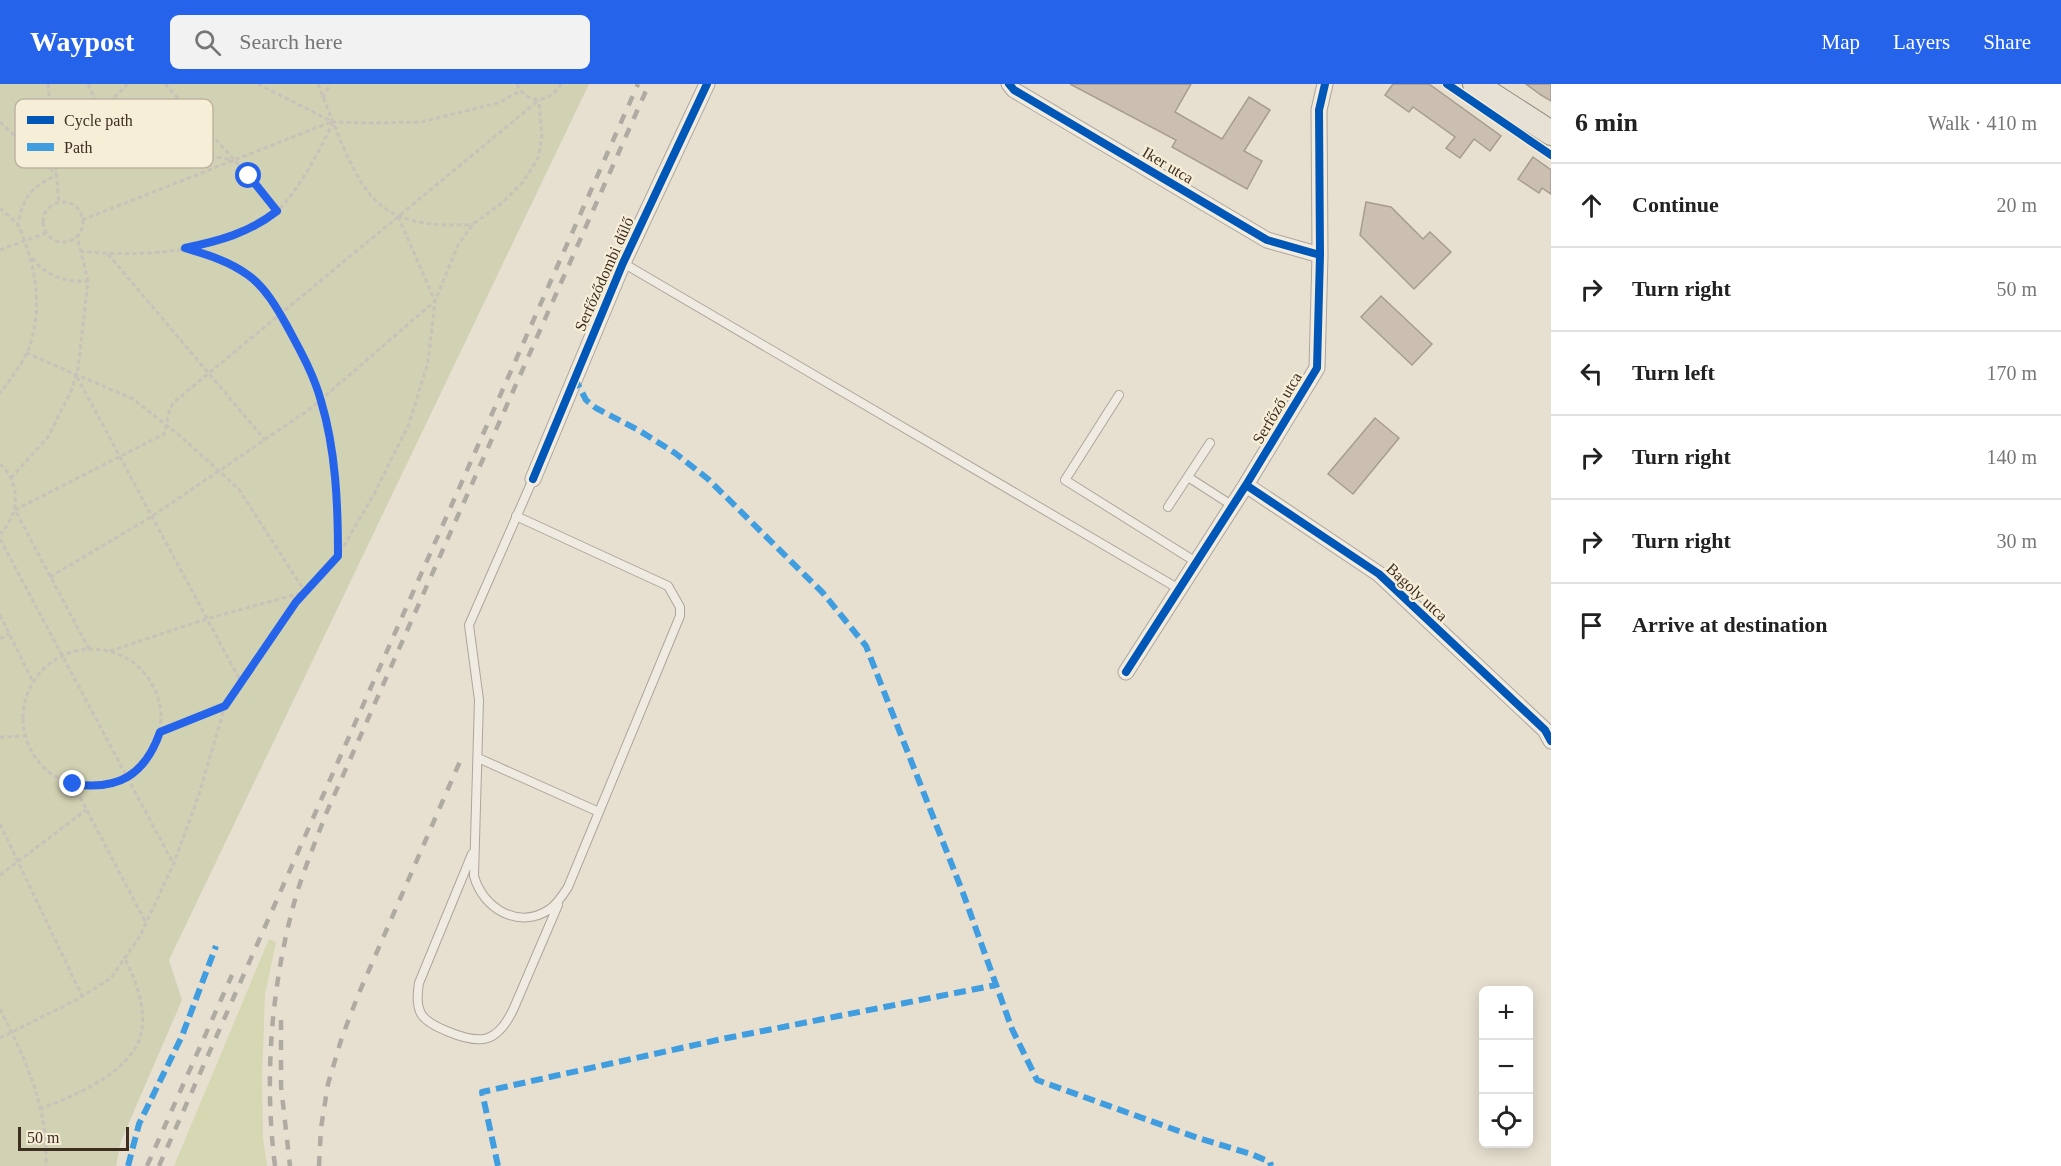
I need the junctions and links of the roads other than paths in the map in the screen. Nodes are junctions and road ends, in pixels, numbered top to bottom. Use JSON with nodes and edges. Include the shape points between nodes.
{"nodes":[{"id":1,"x":707,"y":84,"type":"edge"},
{"id":2,"x":1009,"y":84,"type":"edge"},
{"id":3,"x":1325,"y":84,"type":"edge"},
{"id":4,"x":1475,"y":84,"type":"edge"},
{"id":5,"x":1551,"y":133,"type":"edge"},
{"id":6,"x":1320,"y":255,"type":"junction"},
{"id":7,"x":623,"y":263,"type":"junction"},
{"id":8,"x":1119,"y":395,"type":"dead end"},
{"id":9,"x":1210,"y":443,"type":"dead end"},
{"id":10,"x":1188,"y":477,"type":"junction"},
{"id":11,"x":532,"y":479,"type":"joint"},
{"id":12,"x":1246,"y":485,"type":"junction"},
{"id":13,"x":1233,"y":506,"type":"junction"},
{"id":14,"x":1168,"y":507,"type":"dead end"},
{"id":15,"x":516,"y":516,"type":"junction"},
{"id":16,"x":1196,"y":562,"type":"junction"},
{"id":17,"x":1179,"y":589,"type":"junction"},
{"id":18,"x":1126,"y":672,"type":"dead end"},
{"id":19,"x":1551,"y":741,"type":"edge"},
{"id":20,"x":478,"y":758,"type":"junction"},
{"id":21,"x":600,"y":812,"type":"junction"},
{"id":22,"x":475,"y":848,"type":"junction"},
{"id":23,"x":560,"y":901,"type":"junction"}],
"edges":[{"from":1,"to":7,"type":"street","name":"Serfőződombi dűlő"},
{"from":2,"to":6,"type":"street","name":"Iker utca","via":[[1267,240]]},
{"from":3,"to":6,"type":"street","name":"Serfőző utca","via":[[1320,110]]},
{"from":4,"to":5,"type":"main road"},
{"from":6,"to":12,"type":"street","name":"Serfőző utca","via":[[1317,368]]},
{"from":7,"to":11,"type":"street","name":"Serfőződombi dűlő"},
{"from":7,"to":17,"type":"lane"},
{"from":8,"to":16,"type":"lane","via":[[1065,480]]},
{"from":9,"to":10,"type":"lane"},
{"from":10,"to":13,"type":"lane"},
{"from":10,"to":14,"type":"lane"},
{"from":11,"to":15,"type":"lane"},
{"from":12,"to":13,"type":"street","name":"Serfőző utca"},
{"from":12,"to":19,"type":"street","name":"Bagoly utca","via":[[1378,574],[1545,730]]},
{"from":13,"to":16,"type":"street","name":"Serfőző utca"},
{"from":15,"to":20,"type":"lane","via":[[469,625],[479,700]]},
{"from":15,"to":21,"type":"lane","via":[[668,586],[680,607],[680,616]]},
{"from":16,"to":17,"type":"street","name":"Serfőző utca"},
{"from":17,"to":18,"type":"street","name":"Serfőző utca"},
{"from":20,"to":21,"type":"lane"},
{"from":20,"to":22,"type":"lane"},
{"from":21,"to":23,"type":"lane"},
{"from":22,"to":23,"type":"lane","via":[[477,888],[504,915],[541,914]]},
{"from":22,"to":23,"type":"lane","via":[[419,983],[417,1002],[430,1024],[473,1040],[499,1031],[513,1010]]}]}
